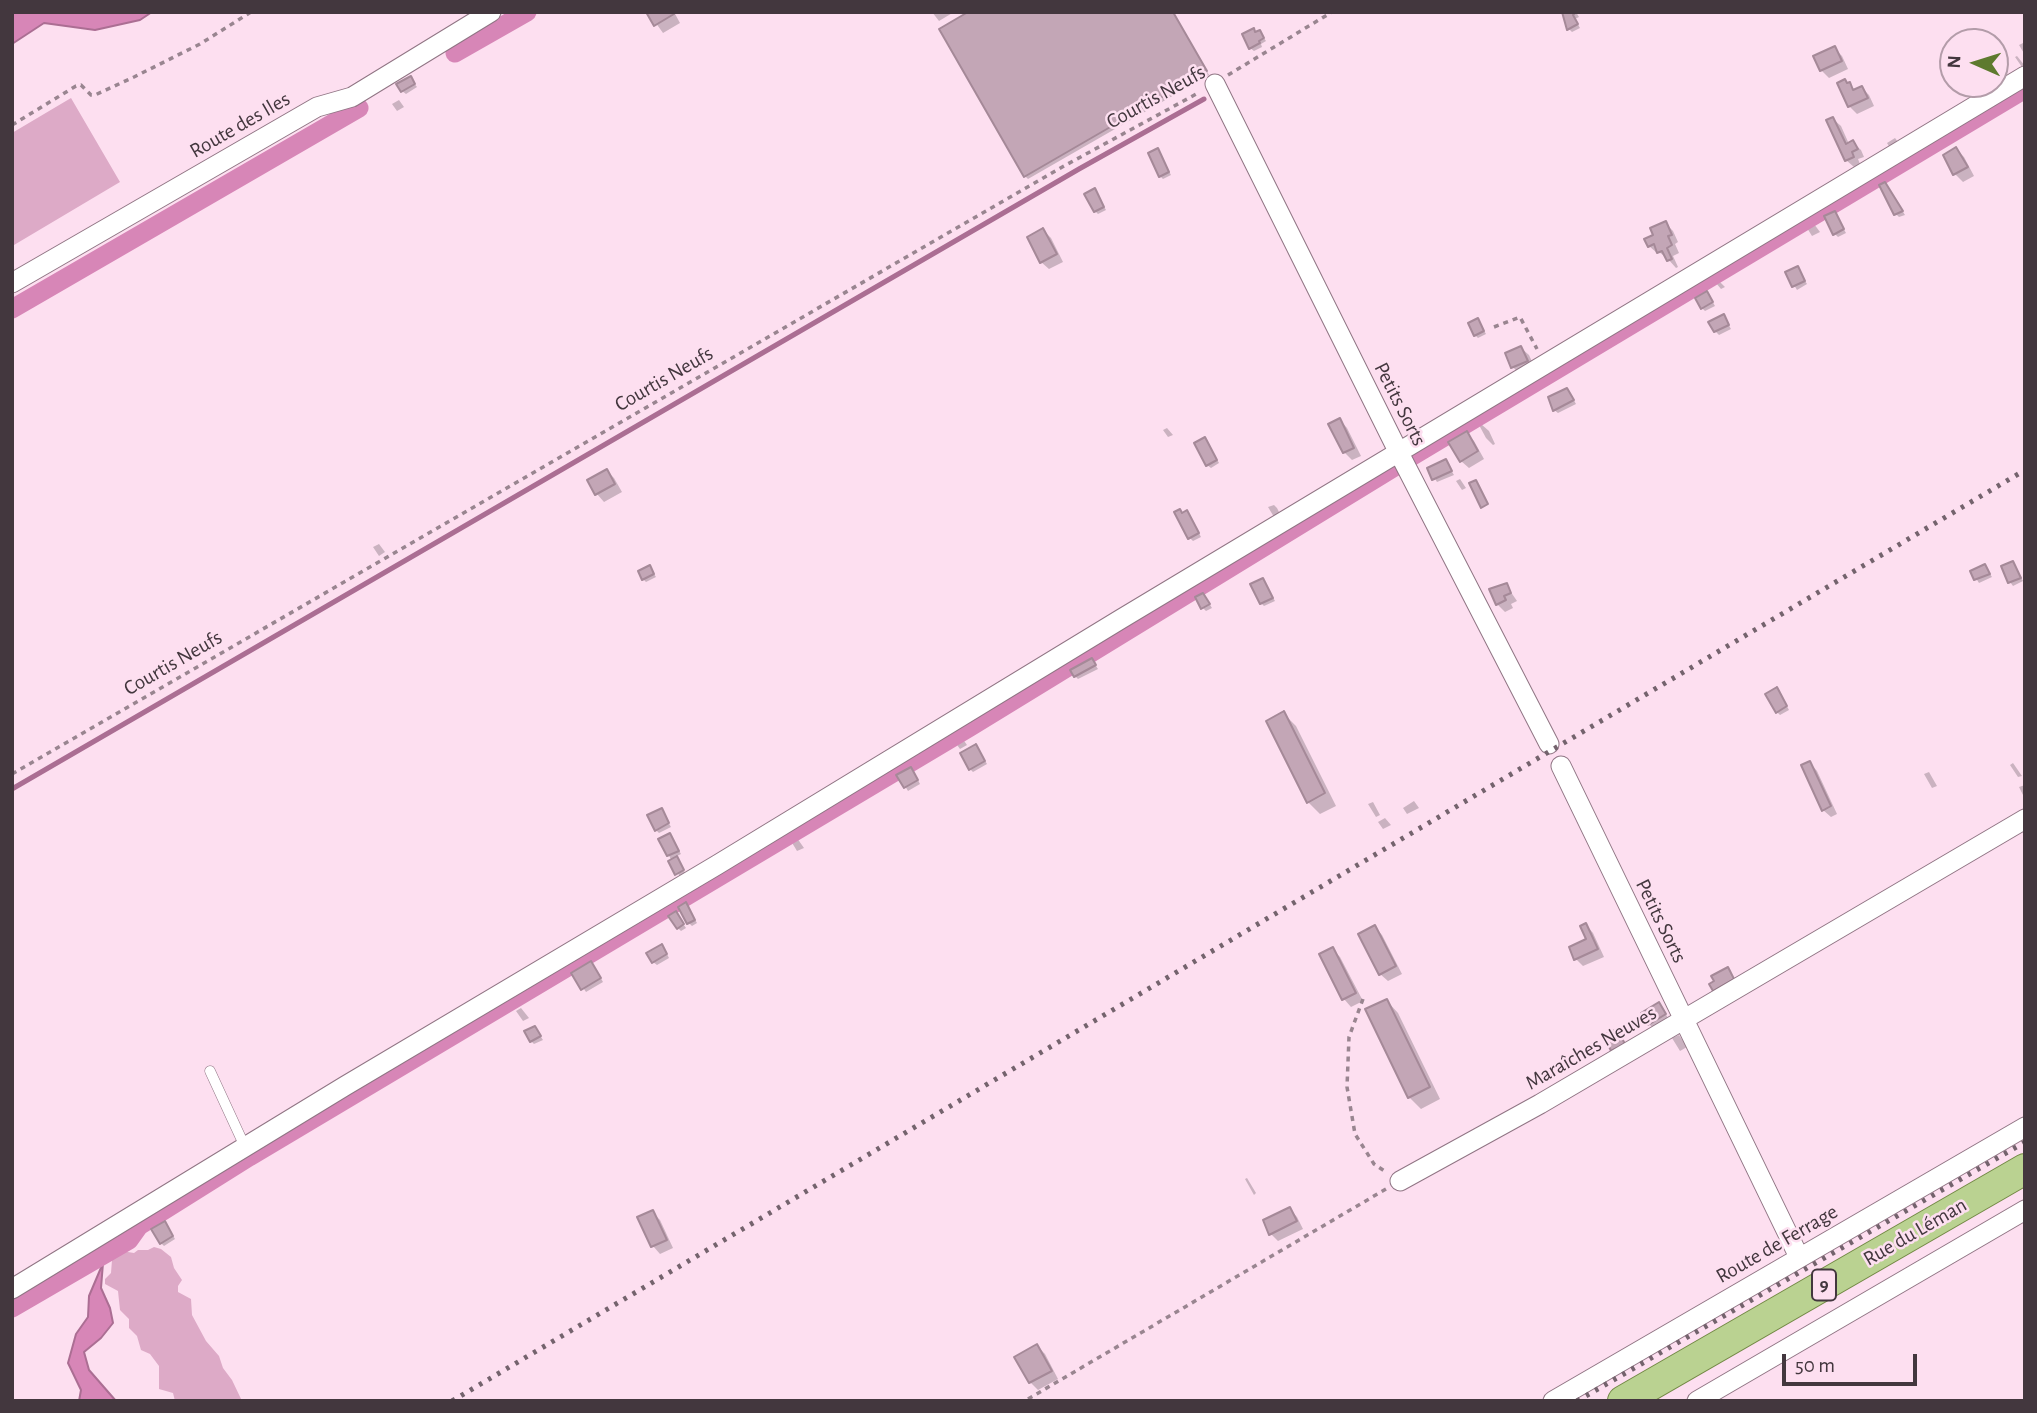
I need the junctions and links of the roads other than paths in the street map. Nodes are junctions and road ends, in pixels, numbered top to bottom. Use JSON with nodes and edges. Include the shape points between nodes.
{"nodes":[{"id":1,"x":491,"y":12,"type":"edge"},
{"id":2,"x":2025,"y":76,"type":"edge"},
{"id":3,"x":1215,"y":83,"type":"road end"},
{"id":4,"x":12,"y":283,"type":"edge"},
{"id":5,"x":1398,"y":452,"type":"junction"},
{"id":6,"x":1549,"y":744,"type":"dead end"},
{"id":7,"x":1561,"y":766,"type":"dead end"},
{"id":8,"x":2025,"y":820,"type":"edge"},
{"id":9,"x":1684,"y":1020,"type":"junction"},
{"id":10,"x":210,"y":1071,"type":"dead end"},
{"id":11,"x":2025,"y":1127,"type":"edge"},
{"id":12,"x":246,"y":1149,"type":"junction"},
{"id":13,"x":2025,"y":1168,"type":"edge"},
{"id":14,"x":1400,"y":1181,"type":"road end"},
{"id":15,"x":2025,"y":1210,"type":"edge"},
{"id":16,"x":1798,"y":1257,"type":"junction"},
{"id":17,"x":12,"y":1289,"type":"edge"},
{"id":18,"x":1553,"y":1401,"type":"edge"},
{"id":19,"x":1622,"y":1401,"type":"edge"},
{"id":20,"x":1697,"y":1401,"type":"edge"}],
"edges":[{"from":1,"to":4,"type":"street","name":"Route des Iles","via":[[352,97],[317,107]]},
{"from":2,"to":5,"type":"street"},
{"from":3,"to":5,"type":"street","name":"Petits Sorts"},
{"from":5,"to":6,"type":"street","name":"Petits Sorts"},
{"from":5,"to":12,"type":"street"},
{"from":7,"to":9,"type":"street","name":"Petits Sorts"},
{"from":8,"to":9,"type":"street"},
{"from":9,"to":14,"type":"street","name":"Maraîches Neuves"},
{"from":9,"to":16,"type":"street","name":"Maraîches Neuves"},
{"from":10,"to":12,"type":"lane"},
{"from":11,"to":16,"type":"street","name":"Route de Ferrage"},
{"from":12,"to":17,"type":"street"},
{"from":13,"to":19,"type":"main road","name":"Rue du Léman","number":"9"},
{"from":15,"to":20,"type":"street"},
{"from":16,"to":18,"type":"street","name":"Route de Ferrage"}]}
